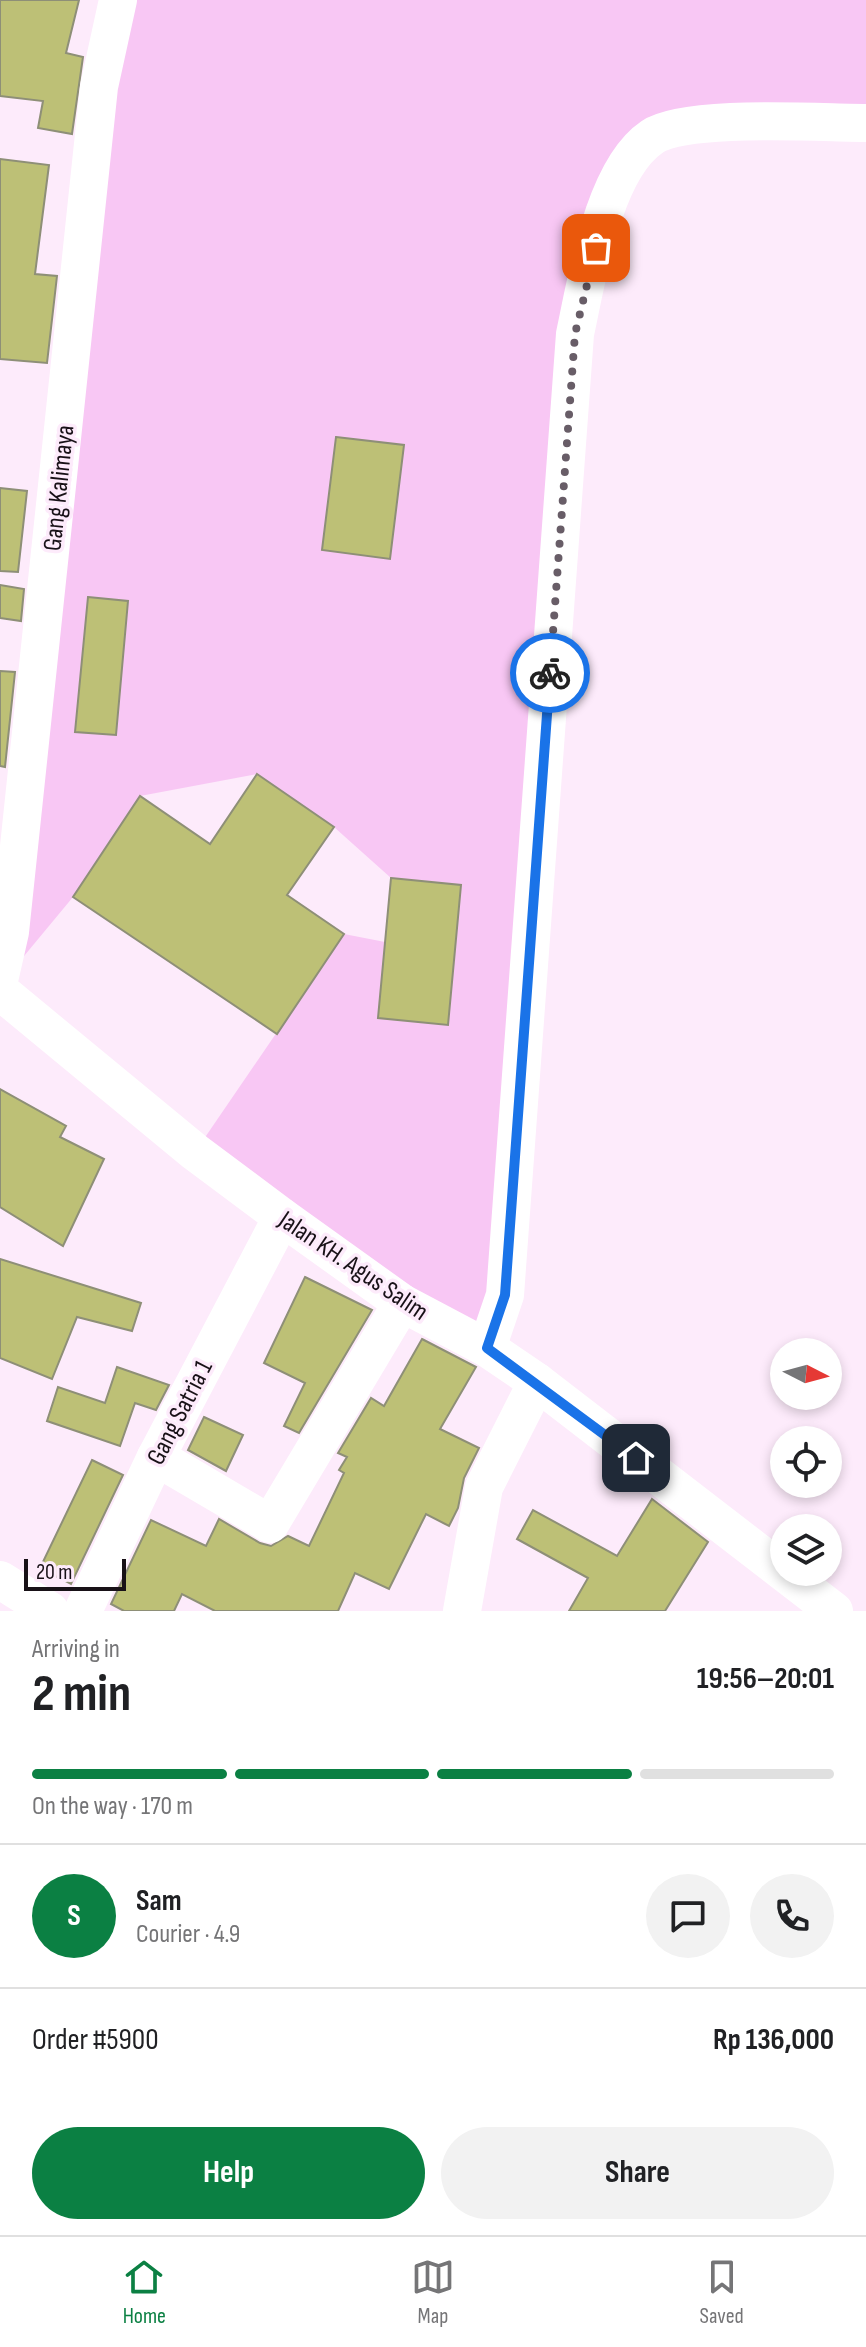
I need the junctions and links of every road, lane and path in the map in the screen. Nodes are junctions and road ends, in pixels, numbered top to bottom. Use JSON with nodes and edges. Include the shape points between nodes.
{"nodes":[{"id":1,"x":118,"y":0,"type":"edge"},
{"id":2,"x":866,"y":123,"type":"edge"},
{"id":3,"x":0,"y":976,"type":"edge"},
{"id":4,"x":0,"y":991,"type":"edge"},
{"id":5,"x":282,"y":1217,"type":"junction"},
{"id":6,"x":402,"y":1303,"type":"junction"},
{"id":7,"x":487,"y":1348,"type":"junction"},
{"id":8,"x":537,"y":1382,"type":"junction"},
{"id":9,"x":156,"y":1457,"type":"junction"},
{"id":10,"x":0,"y":1580,"type":"edge"},
{"id":11,"x":50,"y":1611,"type":"edge"},
{"id":12,"x":83,"y":1611,"type":"edge"},
{"id":13,"x":462,"y":1611,"type":"edge"},
{"id":14,"x":834,"y":1611,"type":"edge"}],
"edges":[{"from":1,"to":3,"type":"street","name":"Gang Kalimaya","via":[[99,87],[12,917]]},
{"from":2,"to":7,"type":"street","via":[[697,124],[664,131],[631,160],[602,225],[575,334],[505,1295]]},
{"from":4,"to":5,"type":"street","name":"Jalan KH. Agus Salim"},
{"from":5,"to":6,"type":"street","name":"Jalan KH. Agus Salim"},
{"from":5,"to":9,"type":"street","name":"Gang Satria 1"},
{"from":6,"to":7,"type":"street","name":"Jalan KH. Agus Salim"},
{"from":6,"to":9,"type":"street","via":[[270,1524]]},
{"from":7,"to":8,"type":"street","name":"Jalan KH. Agus Salim"},
{"from":8,"to":13,"type":"street","via":[[484,1487]]},
{"from":8,"to":14,"type":"street","name":"Jalan KH. Agus Salim"},
{"from":9,"to":12,"type":"street","name":"Gang Satria 1"},
{"from":10,"to":11,"type":"street"}]}
